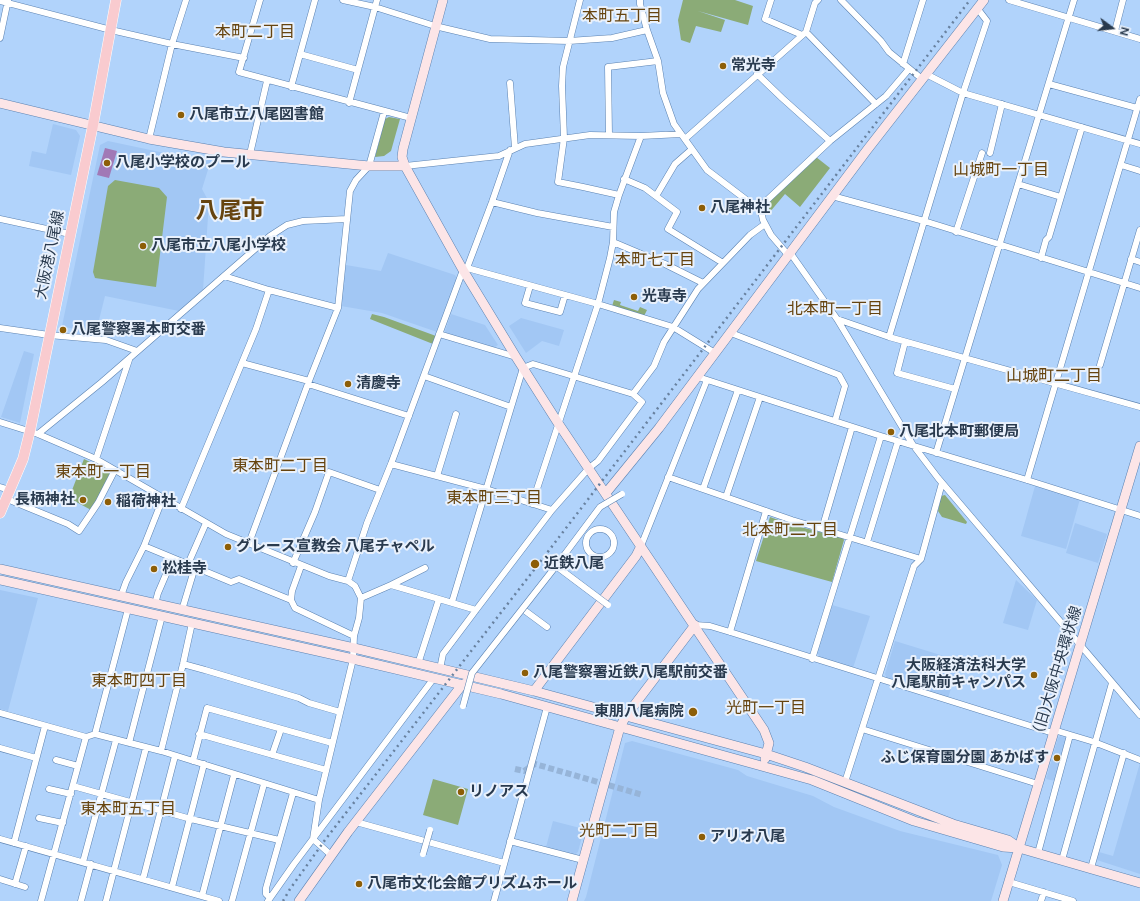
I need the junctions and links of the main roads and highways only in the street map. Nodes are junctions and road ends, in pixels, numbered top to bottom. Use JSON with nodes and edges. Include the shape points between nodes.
{"nodes":[{"id":1,"x":116,"y":0,"type":"edge"},
{"id":2,"x":0,"y":513,"type":"edge"}],
"edges":[{"from":1,"to":2,"type":"main road","name":"大阪港八尾線","via":[[49,335],[34,433]]}]}
